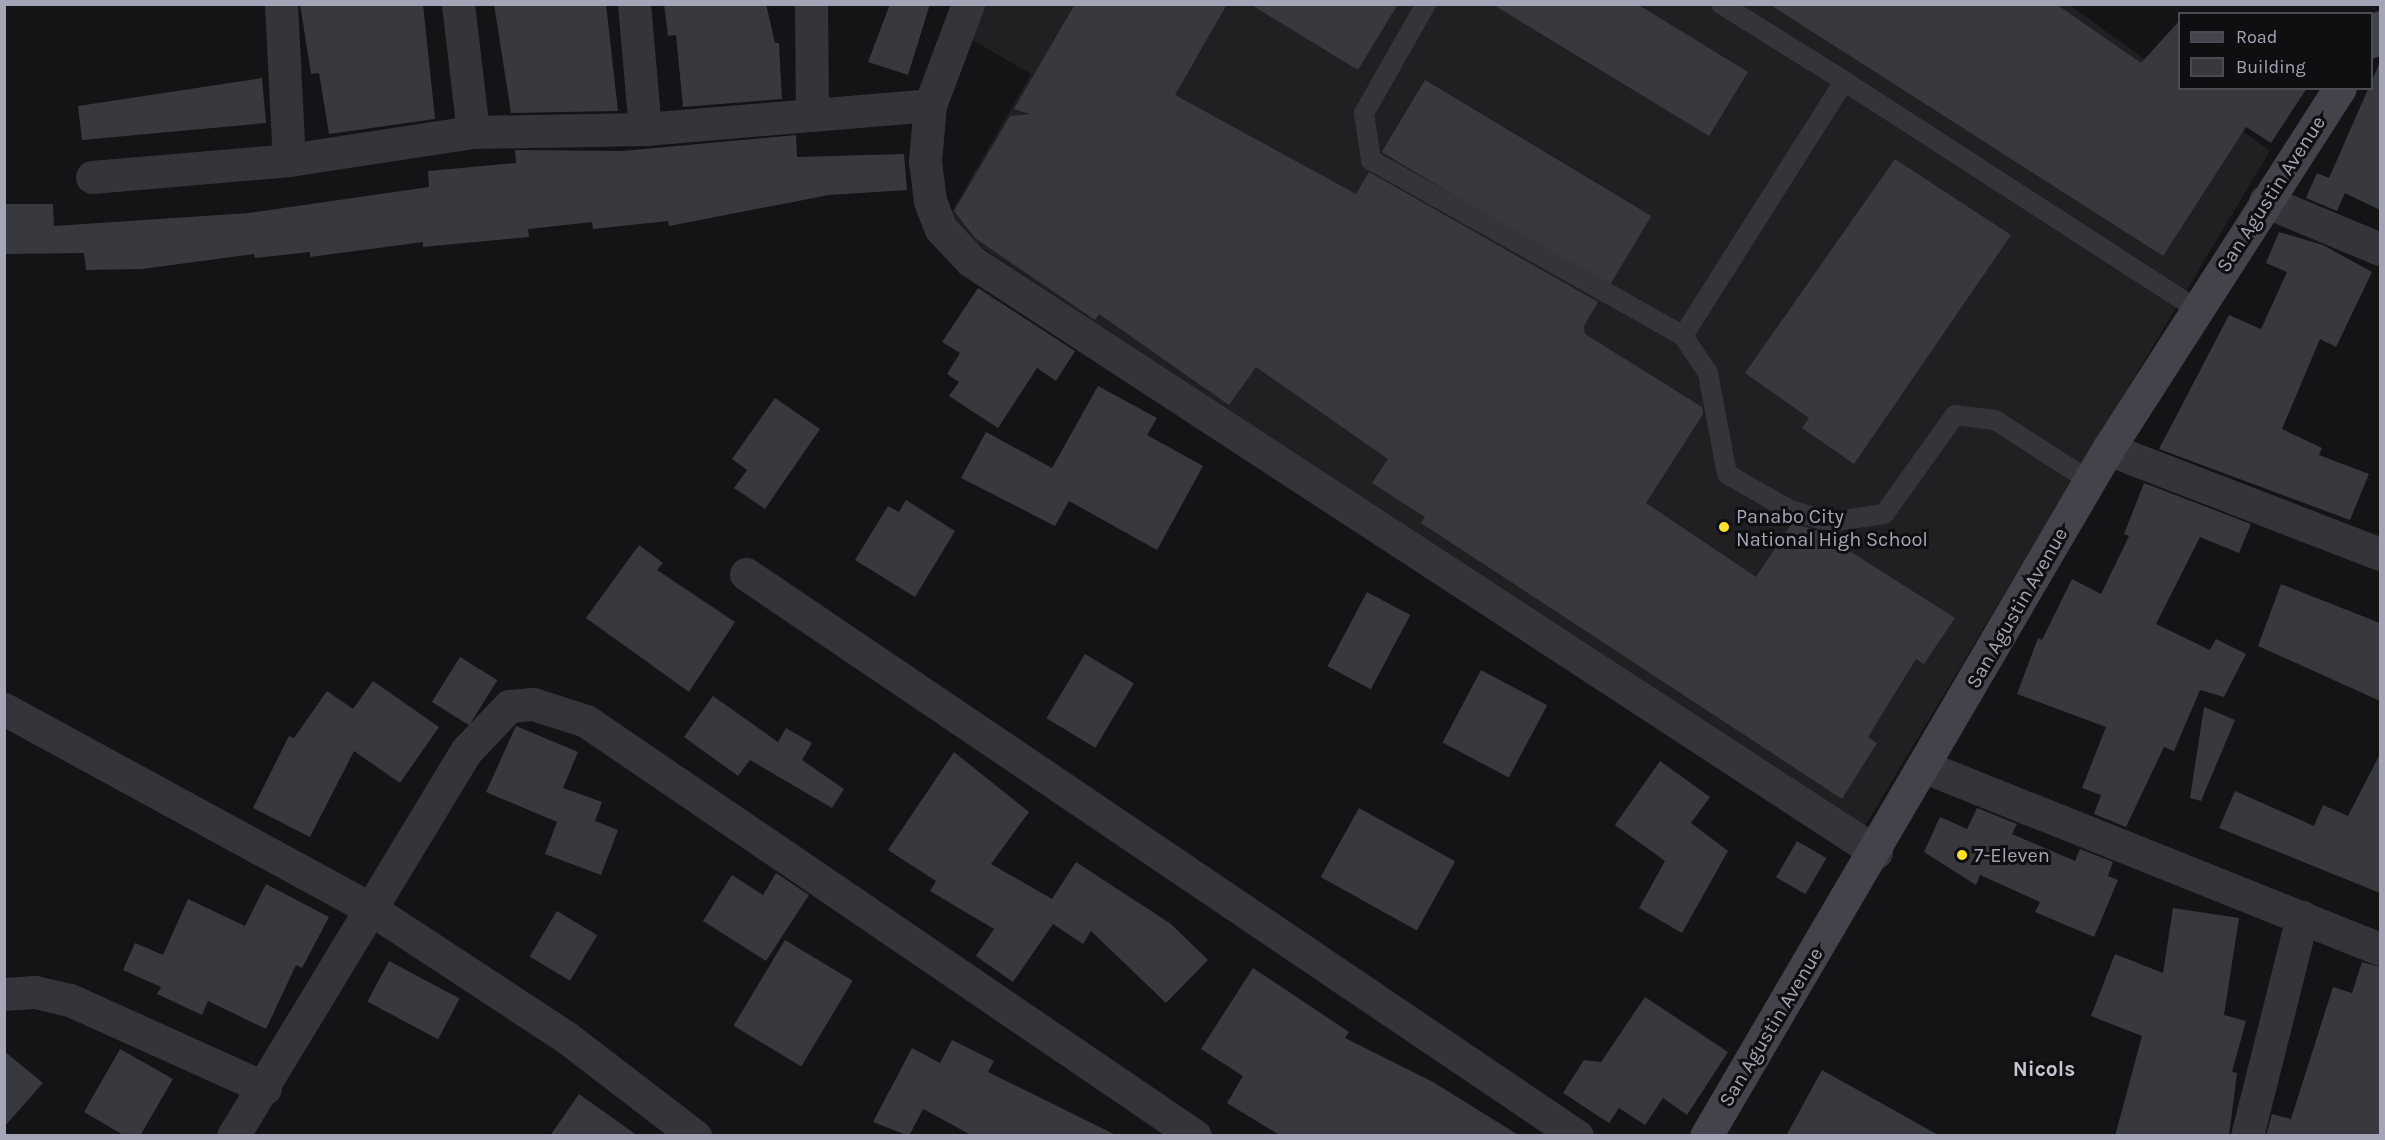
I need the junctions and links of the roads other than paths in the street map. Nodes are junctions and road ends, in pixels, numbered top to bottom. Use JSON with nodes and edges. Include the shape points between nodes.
{"nodes":[{"id":1,"x":281,"y":4,"type":"edge"},
{"id":2,"x":458,"y":4,"type":"edge"},
{"id":3,"x":634,"y":4,"type":"edge"},
{"id":4,"x":811,"y":4,"type":"edge"},
{"id":5,"x":968,"y":4,"type":"edge"},
{"id":6,"x":1426,"y":4,"type":"edge"},
{"id":7,"x":1721,"y":4,"type":"edge"},
{"id":8,"x":1844,"y":81,"type":"junction"},
{"id":9,"x":2339,"y":90,"type":"edge"},
{"id":10,"x":930,"y":105,"type":"junction"},
{"id":11,"x":812,"y":115,"type":"junction"},
{"id":12,"x":645,"y":129,"type":"junction"},
{"id":13,"x":473,"y":132,"type":"junction"},
{"id":14,"x":289,"y":160,"type":"junction"},
{"id":15,"x":92,"y":177,"type":"dead end"},
{"id":16,"x":2265,"y":201,"type":"junction"},
{"id":17,"x":2380,"y":249,"type":"edge"},
{"id":18,"x":2197,"y":309,"type":"junction"},
{"id":19,"x":1683,"y":336,"type":"junction"},
{"id":20,"x":2108,"y":449,"type":"junction"},
{"id":21,"x":2090,"y":481,"type":"junction"},
{"id":22,"x":2380,"y":554,"type":"edge"},
{"id":23,"x":746,"y":574,"type":"dead end"},
{"id":24,"x":4,"y":710,"type":"edge"},
{"id":25,"x":1925,"y":767,"type":"junction"},
{"id":26,"x":1876,"y":852,"type":"junction"},
{"id":27,"x":371,"y":909,"type":"junction"},
{"id":28,"x":2302,"y":917,"type":"junction"},
{"id":29,"x":2380,"y":949,"type":"edge"},
{"id":30,"x":4,"y":994,"type":"edge"},
{"id":31,"x":265,"y":1088,"type":"junction"},
{"id":32,"x":233,"y":1136,"type":"edge"},
{"id":33,"x":695,"y":1136,"type":"edge"},
{"id":34,"x":1195,"y":1136,"type":"edge"},
{"id":35,"x":1577,"y":1136,"type":"edge"},
{"id":36,"x":1706,"y":1136,"type":"edge"},
{"id":37,"x":2247,"y":1136,"type":"edge"}],
"edges":[{"from":1,"to":14,"type":"street"},
{"from":2,"to":13,"type":"street"},
{"from":3,"to":12,"type":"street"},
{"from":4,"to":11,"type":"street"},
{"from":5,"to":10,"type":"street"},
{"from":6,"to":19,"type":"lane","via":[[1364,113],[1371,160]]},
{"from":7,"to":8,"type":"lane"},
{"from":8,"to":18,"type":"lane"},
{"from":8,"to":19,"type":"lane"},
{"from":9,"to":16,"type":"street","name":"San Agustin Avenue"},
{"from":10,"to":11,"type":"street"},
{"from":10,"to":26,"type":"street","via":[[925,161],[930,201],[941,229],[971,261]]},
{"from":11,"to":12,"type":"street"},
{"from":12,"to":13,"type":"street"},
{"from":13,"to":14,"type":"street"},
{"from":14,"to":15,"type":"street"},
{"from":16,"to":17,"type":"street"},
{"from":16,"to":18,"type":"street","name":"San Agustin Avenue"},
{"from":18,"to":20,"type":"street","name":"San Agustin Avenue"},
{"from":19,"to":21,"type":"lane","via":[[1708,373],[1727,474],[1788,509],[1829,522],[1884,514],[1955,415],[1995,420]]},
{"from":20,"to":21,"type":"street","name":"San Agustin Avenue"},
{"from":20,"to":22,"type":"street"},
{"from":21,"to":25,"type":"street","name":"San Agustin Avenue"},
{"from":23,"to":35,"type":"street"},
{"from":24,"to":27,"type":"street"},
{"from":25,"to":26,"type":"street","name":"San Agustin Avenue"},
{"from":25,"to":28,"type":"street"},
{"from":26,"to":36,"type":"street","name":"San Agustin Avenue"},
{"from":27,"to":31,"type":"street"},
{"from":27,"to":33,"type":"street","via":[[566,1037]]},
{"from":27,"to":34,"type":"street","via":[[484,726],[509,706],[557,707],[586,721]]},
{"from":28,"to":29,"type":"street"},
{"from":28,"to":37,"type":"street"},
{"from":30,"to":31,"type":"street","via":[[35,992],[70,1000]]},
{"from":31,"to":32,"type":"street"}]}
